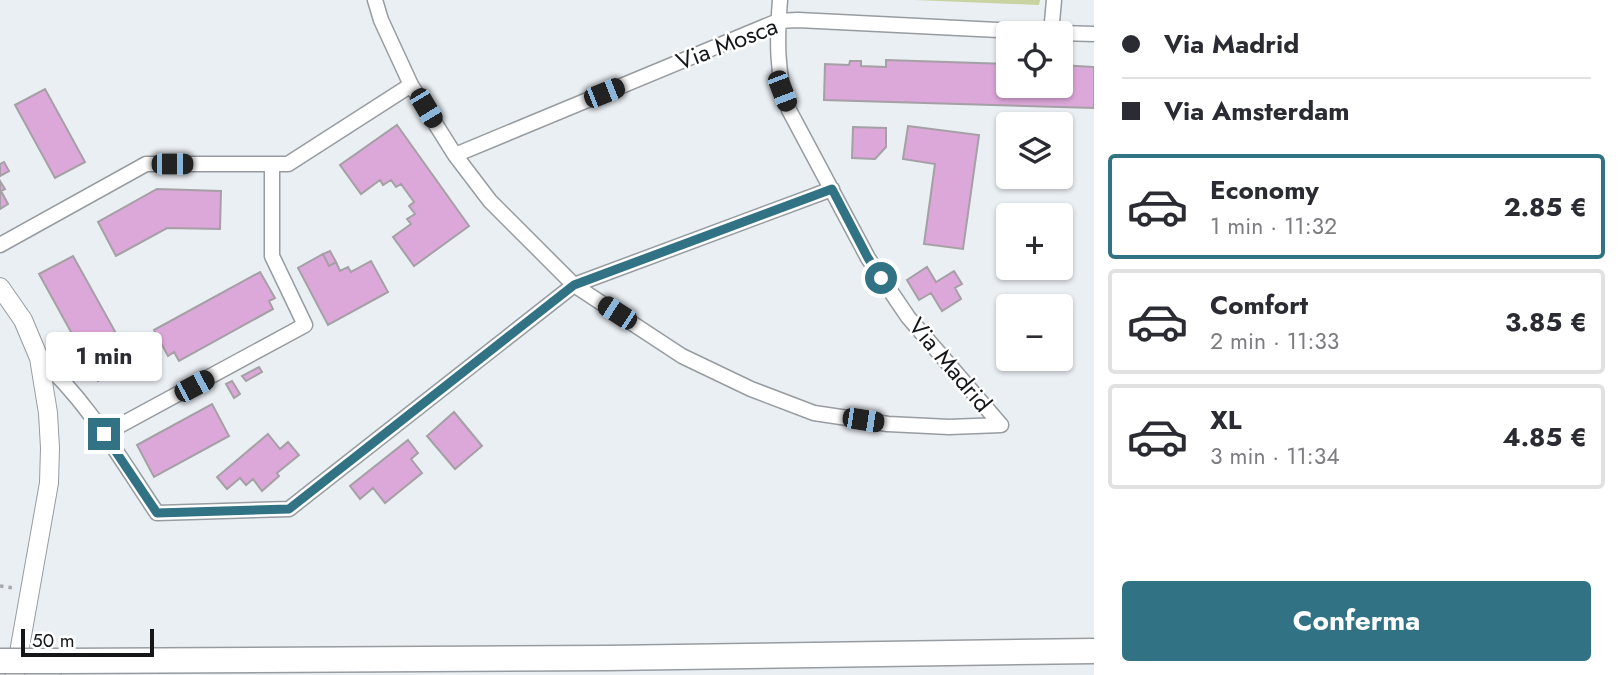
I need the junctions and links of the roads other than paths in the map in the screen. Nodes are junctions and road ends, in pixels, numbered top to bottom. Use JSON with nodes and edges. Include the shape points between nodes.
{"nodes":[{"id":1,"x":375,"y":0,"type":"edge"},
{"id":2,"x":780,"y":0,"type":"edge"},
{"id":3,"x":1054,"y":0,"type":"edge"},
{"id":4,"x":778,"y":21,"type":"junction"},
{"id":5,"x":1052,"y":21,"type":"edge"},
{"id":6,"x":996,"y":30,"type":"edge"},
{"id":7,"x":1073,"y":33,"type":"edge"},
{"id":8,"x":1094,"y":34,"type":"edge"},
{"id":9,"x":411,"y":85,"type":"junction"},
{"id":10,"x":455,"y":155,"type":"junction"},
{"id":11,"x":272,"y":164,"type":"junction"},
{"id":12,"x":832,"y":189,"type":"junction"},
{"id":13,"x":0,"y":245,"type":"edge"},
{"id":14,"x":574,"y":285,"type":"junction"},
{"id":15,"x":0,"y":287,"type":"edge"},
{"id":16,"x":39,"y":358,"type":"junction"},
{"id":17,"x":104,"y":434,"type":"junction"},
{"id":18,"x":1094,"y":651,"type":"edge"},
{"id":19,"x":0,"y":661,"type":"edge"},
{"id":20,"x":15,"y":675,"type":"edge"}],
"edges":[{"from":1,"to":9,"type":"street"},
{"from":2,"to":4,"type":"street","name":"Via Madrid"},
{"from":3,"to":5,"type":"street"},
{"from":4,"to":6,"type":"street","name":"Via Mosca"},
{"from":4,"to":10,"type":"street","name":"Via Mosca"},
{"from":4,"to":12,"type":"street","name":"Via Madrid","via":[[782,91]]},
{"from":7,"to":8,"type":"street","name":"Via Mosca"},
{"from":9,"to":10,"type":"street"},
{"from":9,"to":11,"type":"street","via":[[288,164]]},
{"from":10,"to":14,"type":"street","via":[[490,201]]},
{"from":11,"to":13,"type":"street","via":[[146,164]]},
{"from":11,"to":17,"type":"street","via":[[272,256],[306,325]]},
{"from":12,"to":14,"type":"street"},
{"from":12,"to":14,"type":"street","name":"Via Madrid","via":[[868,258],[908,317],[1001,425],[888,424],[814,413],[682,356]]},
{"from":14,"to":17,"type":"street","via":[[289,509],[157,513]]},
{"from":15,"to":16,"type":"street","via":[[23,320]]},
{"from":16,"to":17,"type":"street","via":[[75,393]]},
{"from":16,"to":20,"type":"street","via":[[48,413],[49,483]]},
{"from":18,"to":19,"type":"highway","bridge":true}]}
